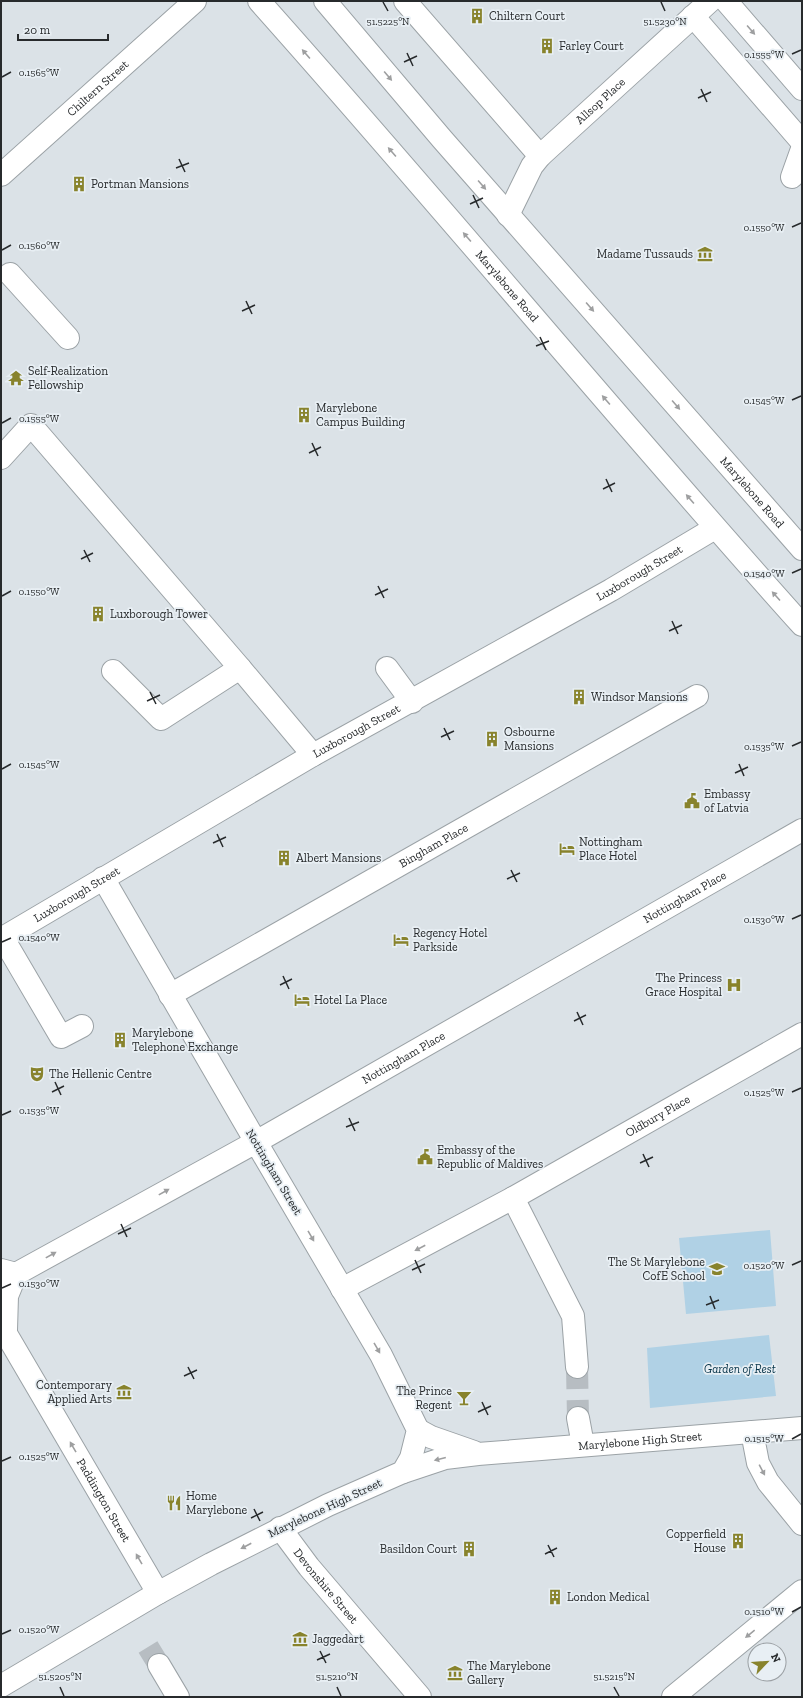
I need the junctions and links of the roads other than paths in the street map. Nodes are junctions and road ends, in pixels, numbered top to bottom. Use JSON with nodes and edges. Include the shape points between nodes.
{"nodes":[{"id":1,"x":195,"y":1,"type":"edge"},
{"id":2,"x":259,"y":1,"type":"edge"},
{"id":3,"x":325,"y":1,"type":"edge"},
{"id":4,"x":405,"y":1,"type":"edge"},
{"id":5,"x":424,"y":1,"type":"edge"},
{"id":6,"x":710,"y":1,"type":"edge"},
{"id":7,"x":726,"y":1,"type":"edge"},
{"id":8,"x":694,"y":16,"type":"junction"},
{"id":9,"x":802,"y":89,"type":"edge"},
{"id":10,"x":513,"y":124,"type":"junction"},
{"id":11,"x":802,"y":142,"type":"edge"},
{"id":12,"x":802,"y":150,"type":"edge"},
{"id":13,"x":540,"y":156,"type":"junction"},
{"id":14,"x":2,"y":173,"type":"edge"},
{"id":15,"x":792,"y":177,"type":"dead end"},
{"id":16,"x":508,"y":215,"type":"junction"},
{"id":17,"x":10,"y":274,"type":"dead end"},
{"id":18,"x":68,"y":338,"type":"dead end"},
{"id":19,"x":1,"y":458,"type":"edge"},
{"id":20,"x":716,"y":528,"type":"junction"},
{"id":21,"x":802,"y":549,"type":"edge"},
{"id":22,"x":802,"y":625,"type":"edge"},
{"id":23,"x":240,"y":668,"type":"junction"},
{"id":24,"x":387,"y":668,"type":"dead end"},
{"id":25,"x":113,"y":671,"type":"dead end"},
{"id":26,"x":697,"y":696,"type":"dead end"},
{"id":27,"x":412,"y":702,"type":"junction"},
{"id":28,"x":313,"y":755,"type":"junction"},
{"id":29,"x":802,"y":830,"type":"edge"},
{"id":30,"x":103,"y":878,"type":"junction"},
{"id":31,"x":2,"y":938,"type":"edge"},
{"id":32,"x":170,"y":995,"type":"junction"},
{"id":33,"x":82,"y":1026,"type":"dead end"},
{"id":34,"x":802,"y":1034,"type":"edge"},
{"id":35,"x":256,"y":1142,"type":"junction"},
{"id":36,"x":513,"y":1198,"type":"junction"},
{"id":37,"x":9,"y":1272,"type":"edge"},
{"id":38,"x":342,"y":1289,"type":"junction"},
{"id":39,"x":3,"y":1328,"type":"edge"},
{"id":40,"x":577,"y":1367,"type":"tunnel mouth"},
{"id":41,"x":578,"y":1418,"type":"tunnel mouth"},
{"id":42,"x":802,"y":1428,"type":"edge"},
{"id":43,"x":418,"y":1430,"type":"junction"},
{"id":44,"x":752,"y":1432,"type":"junction"},
{"id":45,"x":583,"y":1445,"type":"junction"},
{"id":46,"x":478,"y":1454,"type":"junction"},
{"id":47,"x":403,"y":1472,"type":"junction"},
{"id":48,"x":802,"y":1524,"type":"edge"},
{"id":49,"x":280,"y":1528,"type":"junction"},
{"id":50,"x":802,"y":1592,"type":"edge"},
{"id":51,"x":158,"y":1593,"type":"junction"},
{"id":52,"x":159,"y":1665,"type":"tunnel mouth"},
{"id":53,"x":1,"y":1686,"type":"edge"},
{"id":54,"x":178,"y":1697,"type":"edge"},
{"id":55,"x":420,"y":1697,"type":"edge"},
{"id":56,"x":674,"y":1697,"type":"edge"}],
"edges":[{"from":1,"to":14,"type":"main road","name":"Chiltern Street"},
{"from":20,"to":2,"type":"main road","name":"Marylebone Road","one_way":true,"via":[[456,224]]},
{"from":3,"to":16,"type":"main road","name":"Marylebone Road","one_way":true},
{"from":4,"to":10,"type":"main road"},
{"from":5,"to":10,"type":"main road","via":[[515,109]]},
{"from":6,"to":8,"type":"main road","name":"Allsop Place"},
{"from":7,"to":9,"type":"main road","one_way":true},
{"from":8,"to":11,"type":"main road"},
{"from":8,"to":13,"type":"main road","name":"Allsop Place"},
{"from":10,"to":13,"type":"main road"},
{"from":12,"to":15,"type":"main road"},
{"from":13,"to":16,"type":"main road","name":"Allsop Place","via":[[532,166]]},
{"from":16,"to":21,"type":"main road","name":"Marylebone Road","one_way":true},
{"from":17,"to":18,"type":"main road"},
{"from":19,"to":23,"type":"main road","via":[[31,425]]},
{"from":22,"to":20,"type":"main road","name":"Marylebone Road","one_way":true},
{"from":20,"to":27,"type":"main road","name":"Luxborough Street"},
{"from":23,"to":25,"type":"main road","via":[[161,719]]},
{"from":23,"to":28,"type":"main road"},
{"from":24,"to":27,"type":"main road"},
{"from":26,"to":32,"type":"main road","name":"Bingham Place"},
{"from":27,"to":28,"type":"main road","name":"Luxborough Street"},
{"from":28,"to":30,"type":"main road","name":"Luxborough Street"},
{"from":29,"to":35,"type":"main road","name":"Nottingham Place"},
{"from":30,"to":31,"type":"main road","name":"Luxborough Street"},
{"from":30,"to":32,"type":"main road","name":"Nottingham Street"},
{"from":31,"to":33,"type":"main road","via":[[61,1037]]},
{"from":32,"to":35,"type":"main road","name":"Nottingham Street"},
{"from":34,"to":36,"type":"main road","name":"Oldbury Place"},
{"from":37,"to":35,"type":"main road","name":"Nottingham Place","one_way":true},
{"from":35,"to":38,"type":"main road","name":"Nottingham Street","one_way":true},
{"from":36,"to":38,"type":"main road","name":"Oldbury Place","one_way":true},
{"from":36,"to":40,"type":"main road","via":[[573,1316]]},
{"from":37,"to":39,"type":"main road"},
{"from":38,"to":43,"type":"main road","name":"Nottingham Street","one_way":true,"via":[[381,1355]]},
{"from":51,"to":39,"type":"main road","name":"Paddington Street","one_way":true},
{"from":41,"to":45,"type":"main road"},
{"from":42,"to":44,"type":"main road","name":"Marylebone High Street"},
{"from":43,"to":46,"type":"main road","name":"Marylebone High Street"},
{"from":43,"to":47,"type":"main road","via":[[411,1458]]},
{"from":44,"to":45,"type":"main road","name":"Marylebone High Street"},
{"from":44,"to":48,"type":"main road","one_way":true,"via":[[758,1463],[768,1482]]},
{"from":45,"to":46,"type":"main road","name":"Marylebone High Street"},
{"from":46,"to":47,"type":"main road","name":"Marylebone High Street","one_way":true,"via":[[446,1458]]},
{"from":47,"to":49,"type":"main road","name":"Marylebone High Street","via":[[363,1488]]},
{"from":49,"to":51,"type":"main road","name":"Marylebone High Street","one_way":true},
{"from":49,"to":55,"type":"main road","name":"Devonshire Street","via":[[309,1567]]},
{"from":50,"to":56,"type":"main road","one_way":true},
{"from":51,"to":53,"type":"main road"},
{"from":52,"to":54,"type":"main road"}]}
